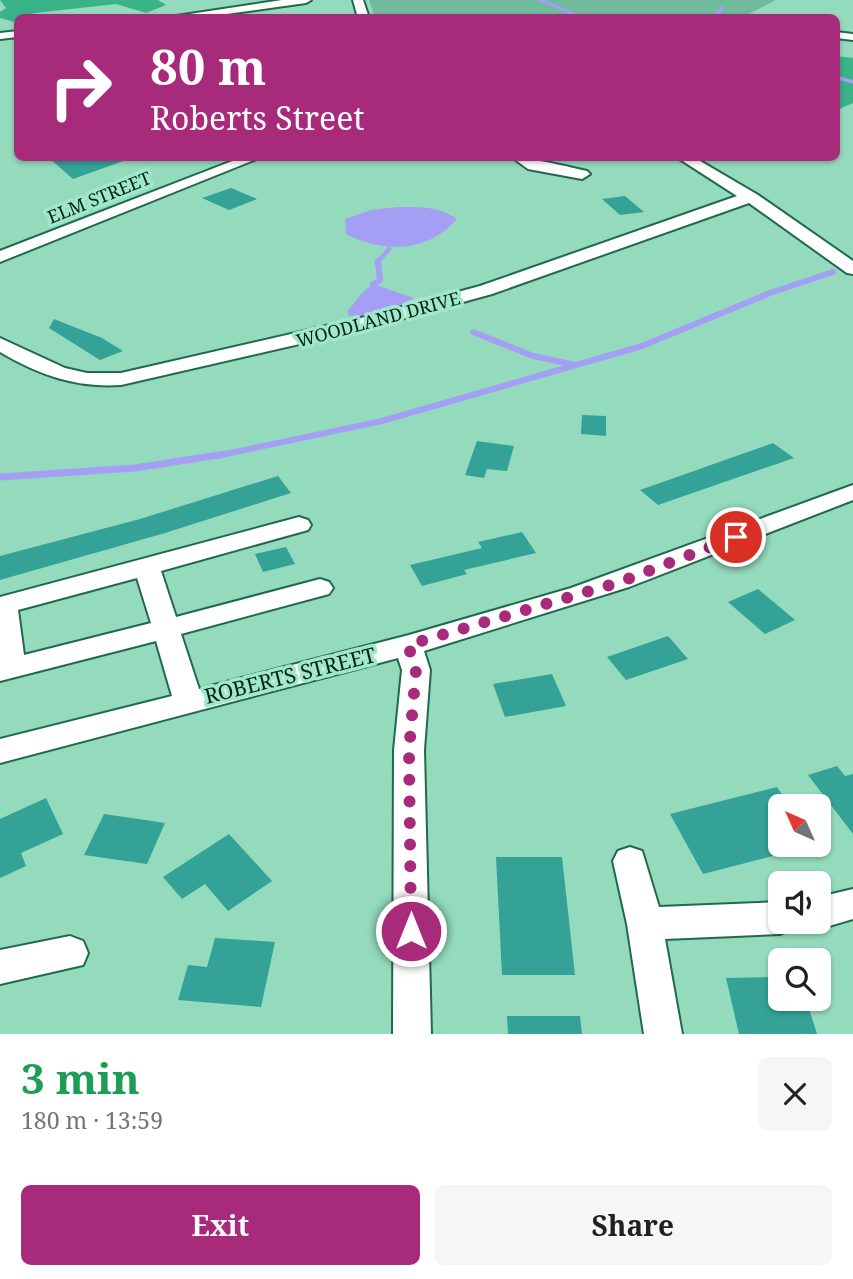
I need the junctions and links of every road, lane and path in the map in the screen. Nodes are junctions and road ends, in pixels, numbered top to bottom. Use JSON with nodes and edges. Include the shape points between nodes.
{"nodes":[{"id":1,"x":306,"y":0,"type":"edge"},
{"id":2,"x":199,"y":14,"type":"edge"},
{"id":3,"x":243,"y":161,"type":"edge"},
{"id":4,"x":525,"y":161,"type":"edge"},
{"id":5,"x":690,"y":161,"type":"edge"},
{"id":6,"x":582,"y":174,"type":"dead end"},
{"id":7,"x":752,"y":198,"type":"junction"},
{"id":8,"x":0,"y":257,"type":"edge"},
{"id":9,"x":853,"y":269,"type":"edge"},
{"id":10,"x":0,"y":344,"type":"edge"},
{"id":11,"x":853,"y":492,"type":"edge"},
{"id":12,"x":299,"y":525,"type":"dead end"},
{"id":13,"x":147,"y":567,"type":"junction"},
{"id":14,"x":320,"y":589,"type":"dead end"},
{"id":15,"x":166,"y":629,"type":"junction"},
{"id":16,"x":408,"y":645,"type":"junction"},
{"id":17,"x":6,"y":670,"type":"edge"},
{"id":18,"x":188,"y":701,"type":"junction"},
{"id":19,"x":0,"y":751,"type":"edge"},
{"id":20,"x":630,"y":861,"type":"dead end"},
{"id":21,"x":853,"y":904,"type":"edge"},
{"id":22,"x":831,"y":910,"type":"edge"},
{"id":23,"x":768,"y":919,"type":"edge"},
{"id":24,"x":645,"y":924,"type":"junction"},
{"id":25,"x":70,"y":953,"type":"dead end"},
{"id":26,"x":0,"y":967,"type":"edge"},
{"id":27,"x":412,"y":1034,"type":"edge"},
{"id":28,"x":663,"y":1034,"type":"edge"}],
"edges":[{"from":1,"to":2,"type":"street"},
{"from":3,"to":8,"type":"street","name":"ELM STREET"},
{"from":4,"to":6,"type":"street"},
{"from":5,"to":7,"type":"street"},
{"from":7,"to":9,"type":"street"},
{"from":7,"to":10,"type":"street","name":"WOODLAND DRIVE","via":[[486,290],[121,379],[64,376]]},
{"from":11,"to":16,"type":"street","name":"ROBERTS STREET","via":[[620,582]]},
{"from":12,"to":13,"type":"street"},
{"from":13,"to":15,"type":"street"},
{"from":13,"to":17,"type":"street","via":[[4,605]]},
{"from":14,"to":15,"type":"street"},
{"from":15,"to":17,"type":"street"},
{"from":15,"to":18,"type":"street"},
{"from":16,"to":18,"type":"street","name":"ROBERTS STREET"},
{"from":16,"to":27,"type":"street","via":[[416,670],[409,750]]},
{"from":18,"to":19,"type":"street","name":"ROBERTS STREET"},
{"from":20,"to":24,"type":"street"},
{"from":21,"to":22,"type":"street"},
{"from":23,"to":24,"type":"street"},
{"from":24,"to":28,"type":"street"},
{"from":25,"to":26,"type":"street"}]}
